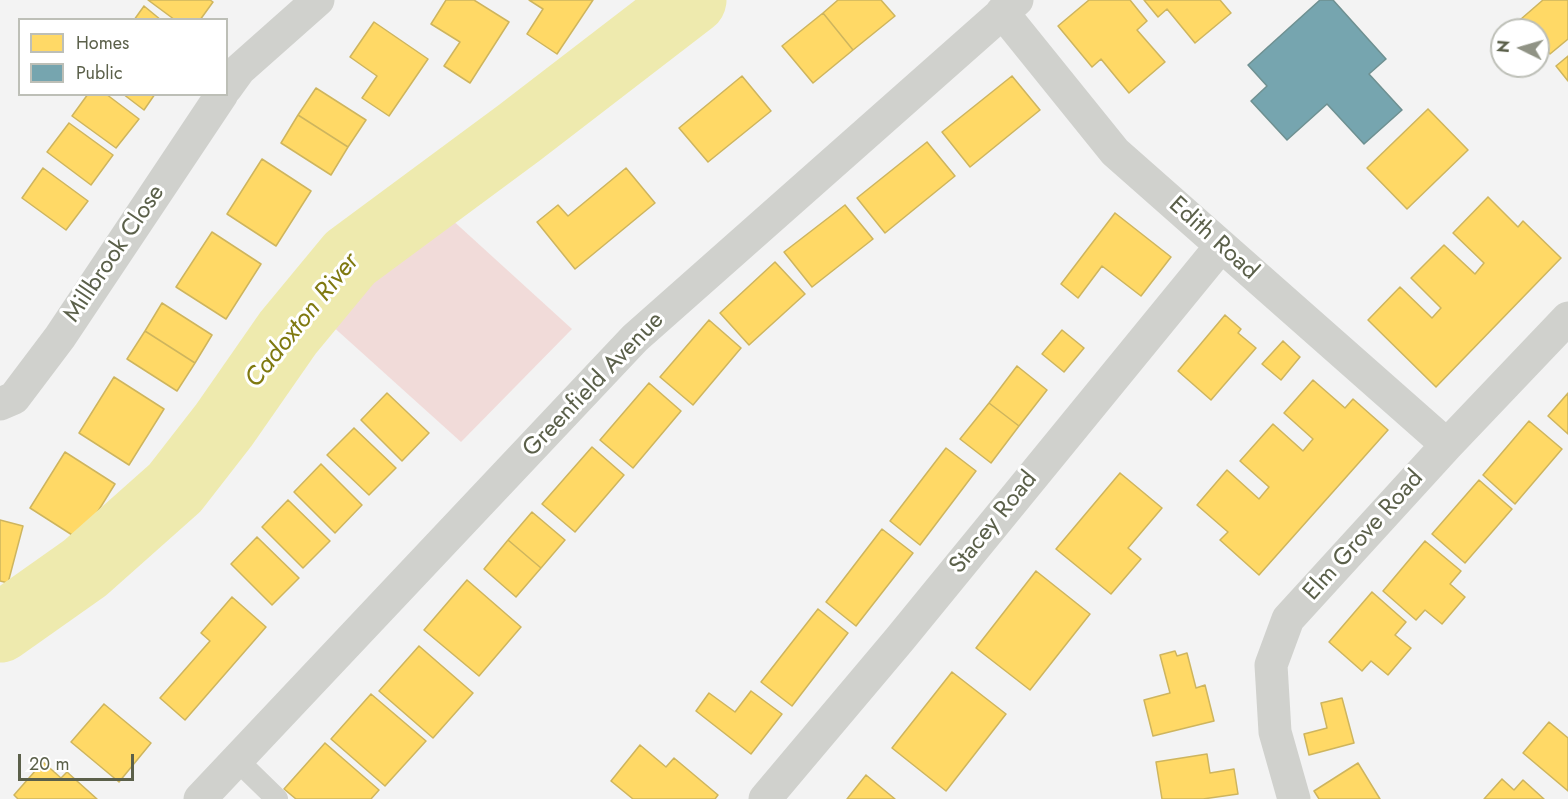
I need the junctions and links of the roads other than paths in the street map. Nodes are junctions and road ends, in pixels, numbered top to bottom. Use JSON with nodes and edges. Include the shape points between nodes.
{"nodes":[{"id":1,"x":318,"y":0,"type":"edge"},
{"id":2,"x":1009,"y":6,"type":"edge"},
{"id":3,"x":228,"y":85,"type":"edge"},
{"id":4,"x":221,"y":96,"type":"edge"},
{"id":5,"x":1221,"y":246,"type":"junction"},
{"id":6,"x":1568,"y":318,"type":"edge"},
{"id":7,"x":0,"y":404,"type":"edge"},
{"id":8,"x":1447,"y":445,"type":"junction"},
{"id":9,"x":237,"y":760,"type":"junction"},
{"id":10,"x":200,"y":799,"type":"edge"},
{"id":11,"x":277,"y":799,"type":"edge"},
{"id":12,"x":765,"y":799,"type":"edge"},
{"id":13,"x":1294,"y":799,"type":"edge"}],
"edges":[{"from":1,"to":3,"type":"street","via":[[239,70]]},
{"from":2,"to":5,"type":"street","name":"Edith Road","via":[[1115,152]]},
{"from":2,"to":9,"type":"street","name":"Greenfield Avenue","via":[[635,338]]},
{"from":4,"to":7,"type":"street","name":"Millbrook Close","via":[[60,337],[14,398]]},
{"from":5,"to":8,"type":"street","name":"Edith Road"},
{"from":5,"to":12,"type":"street","name":"Stacey Road"},
{"from":6,"to":8,"type":"street","name":"Elm Grove Road"},
{"from":8,"to":13,"type":"street","name":"Elm Grove Road","via":[[1288,619],[1271,665],[1275,732]]},
{"from":9,"to":10,"type":"street","name":"Greenfield Avenue"},
{"from":9,"to":11,"type":"lane"}]}
